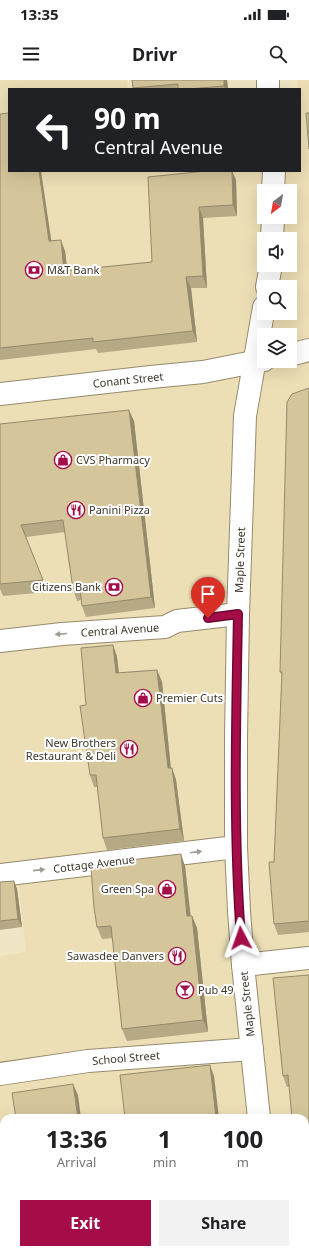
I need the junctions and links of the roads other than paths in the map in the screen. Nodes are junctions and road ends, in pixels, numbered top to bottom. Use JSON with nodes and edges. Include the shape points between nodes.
{"nodes":[{"id":1,"x":274,"y":172,"type":"edge"},
{"id":2,"x":273,"y":184,"type":"edge"},
{"id":3,"x":309,"y":350,"type":"edge"},
{"id":4,"x":297,"y":353,"type":"edge"},
{"id":5,"x":257,"y":361,"type":"edge"},
{"id":6,"x":257,"y":368,"type":"edge"},
{"id":7,"x":0,"y":394,"type":"edge"},
{"id":8,"x":238,"y":614,"type":"junction"},
{"id":9,"x":0,"y":641,"type":"edge"},
{"id":10,"x":236,"y":847,"type":"junction"},
{"id":11,"x":0,"y":875,"type":"edge"},
{"id":12,"x":309,"y":958,"type":"edge"},
{"id":13,"x":243,"y":965,"type":"junction"},
{"id":14,"x":252,"y":1049,"type":"junction"},
{"id":15,"x":0,"y":1074,"type":"edge"},
{"id":16,"x":259,"y":1114,"type":"edge"}],
"edges":[{"from":1,"to":2,"type":"main road"},
{"from":3,"to":4,"type":"main road"},
{"from":5,"to":7,"type":"main road","name":"Conant Street","via":[[203,372]]},
{"from":6,"to":8,"type":"main road","name":"Maple Street","via":[[245,416]]},
{"from":8,"to":9,"type":"main road","name":"Central Avenue","one_way":true,"via":[[177,621],[165,627]]},
{"from":8,"to":10,"type":"main road","name":"Maple Street"},
{"from":11,"to":10,"type":"main road","name":"Cottage Avenue","one_way":true},
{"from":10,"to":13,"type":"main road","name":"Maple Street"},
{"from":12,"to":13,"type":"main road"},
{"from":13,"to":14,"type":"main road","name":"Maple Street"},
{"from":14,"to":15,"type":"main road","name":"School Street","via":[[88,1061]]},
{"from":14,"to":16,"type":"main road","name":"Maple Street"}]}
